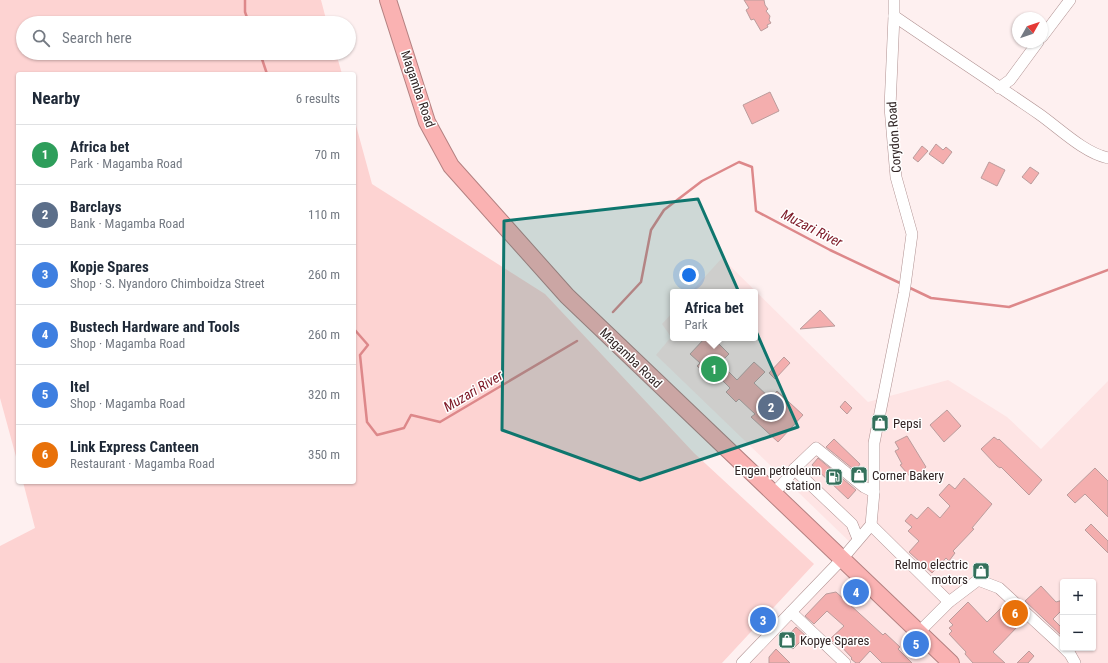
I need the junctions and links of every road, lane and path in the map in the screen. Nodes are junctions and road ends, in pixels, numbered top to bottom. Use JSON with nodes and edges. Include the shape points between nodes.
{"nodes":[{"id":1,"x":388,"y":0,"type":"edge"},
{"id":2,"x":894,"y":0,"type":"edge"},
{"id":3,"x":1070,"y":0,"type":"edge"},
{"id":4,"x":894,"y":16,"type":"junction"},
{"id":5,"x":1048,"y":29,"type":"edge"},
{"id":6,"x":1034,"y":48,"type":"edge"},
{"id":7,"x":999,"y":88,"type":"junction"},
{"id":8,"x":1108,"y":158,"type":"edge"},
{"id":9,"x":794,"y":470,"type":"junction"},
{"id":10,"x":874,"y":492,"type":"junction"},
{"id":11,"x":773,"y":494,"type":"junction"},
{"id":12,"x":871,"y":525,"type":"junction"},
{"id":13,"x":858,"y":539,"type":"junction"},
{"id":14,"x":842,"y":559,"type":"junction"},
{"id":15,"x":949,"y":602,"type":"junction"},
{"id":16,"x":791,"y":612,"type":"junction"},
{"id":17,"x":919,"y":632,"type":"junction"},
{"id":18,"x":1060,"y":645,"type":"edge"},
{"id":19,"x":1066,"y":651,"type":"edge"},
{"id":20,"x":744,"y":662,"type":"edge"},
{"id":21,"x":845,"y":663,"type":"edge"},
{"id":22,"x":951,"y":663,"type":"edge"},
{"id":23,"x":1075,"y":663,"type":"edge"}],
"edges":[{"from":1,"to":11,"type":"highway","name":"Magamba Road","via":[[427,122],[451,166],[567,296]]},
{"from":2,"to":4,"type":"street","name":"Corydon Road"},
{"from":3,"to":5,"type":"street"},
{"from":4,"to":7,"type":"street"},
{"from":4,"to":10,"type":"street","name":"Corydon Road","via":[[890,107],[896,177],[912,234],[904,293],[874,443]]},
{"from":6,"to":7,"type":"street","via":[[1010,80]]},
{"from":7,"to":8,"type":"street","via":[[1098,156]]},
{"from":9,"to":10,"type":"street","via":[[816,448],[864,487]]},
{"from":9,"to":11,"type":"street"},
{"from":9,"to":13,"type":"street","via":[[852,524]]},
{"from":10,"to":12,"type":"street","name":"Corydon Road"},
{"from":11,"to":14,"type":"highway","name":"Magamba Road"},
{"from":12,"to":13,"type":"street"},
{"from":12,"to":15,"type":"street"},
{"from":13,"to":14,"type":"street"},
{"from":14,"to":16,"type":"street"},
{"from":14,"to":17,"type":"highway","name":"Magamba Road"},
{"from":15,"to":17,"type":"street"},
{"from":15,"to":18,"type":"street","via":[[978,580],[999,588]]},
{"from":16,"to":20,"type":"street"},
{"from":16,"to":21,"type":"street"},
{"from":17,"to":22,"type":"highway","name":"Magamba Road"},
{"from":19,"to":23,"type":"street"}]}
